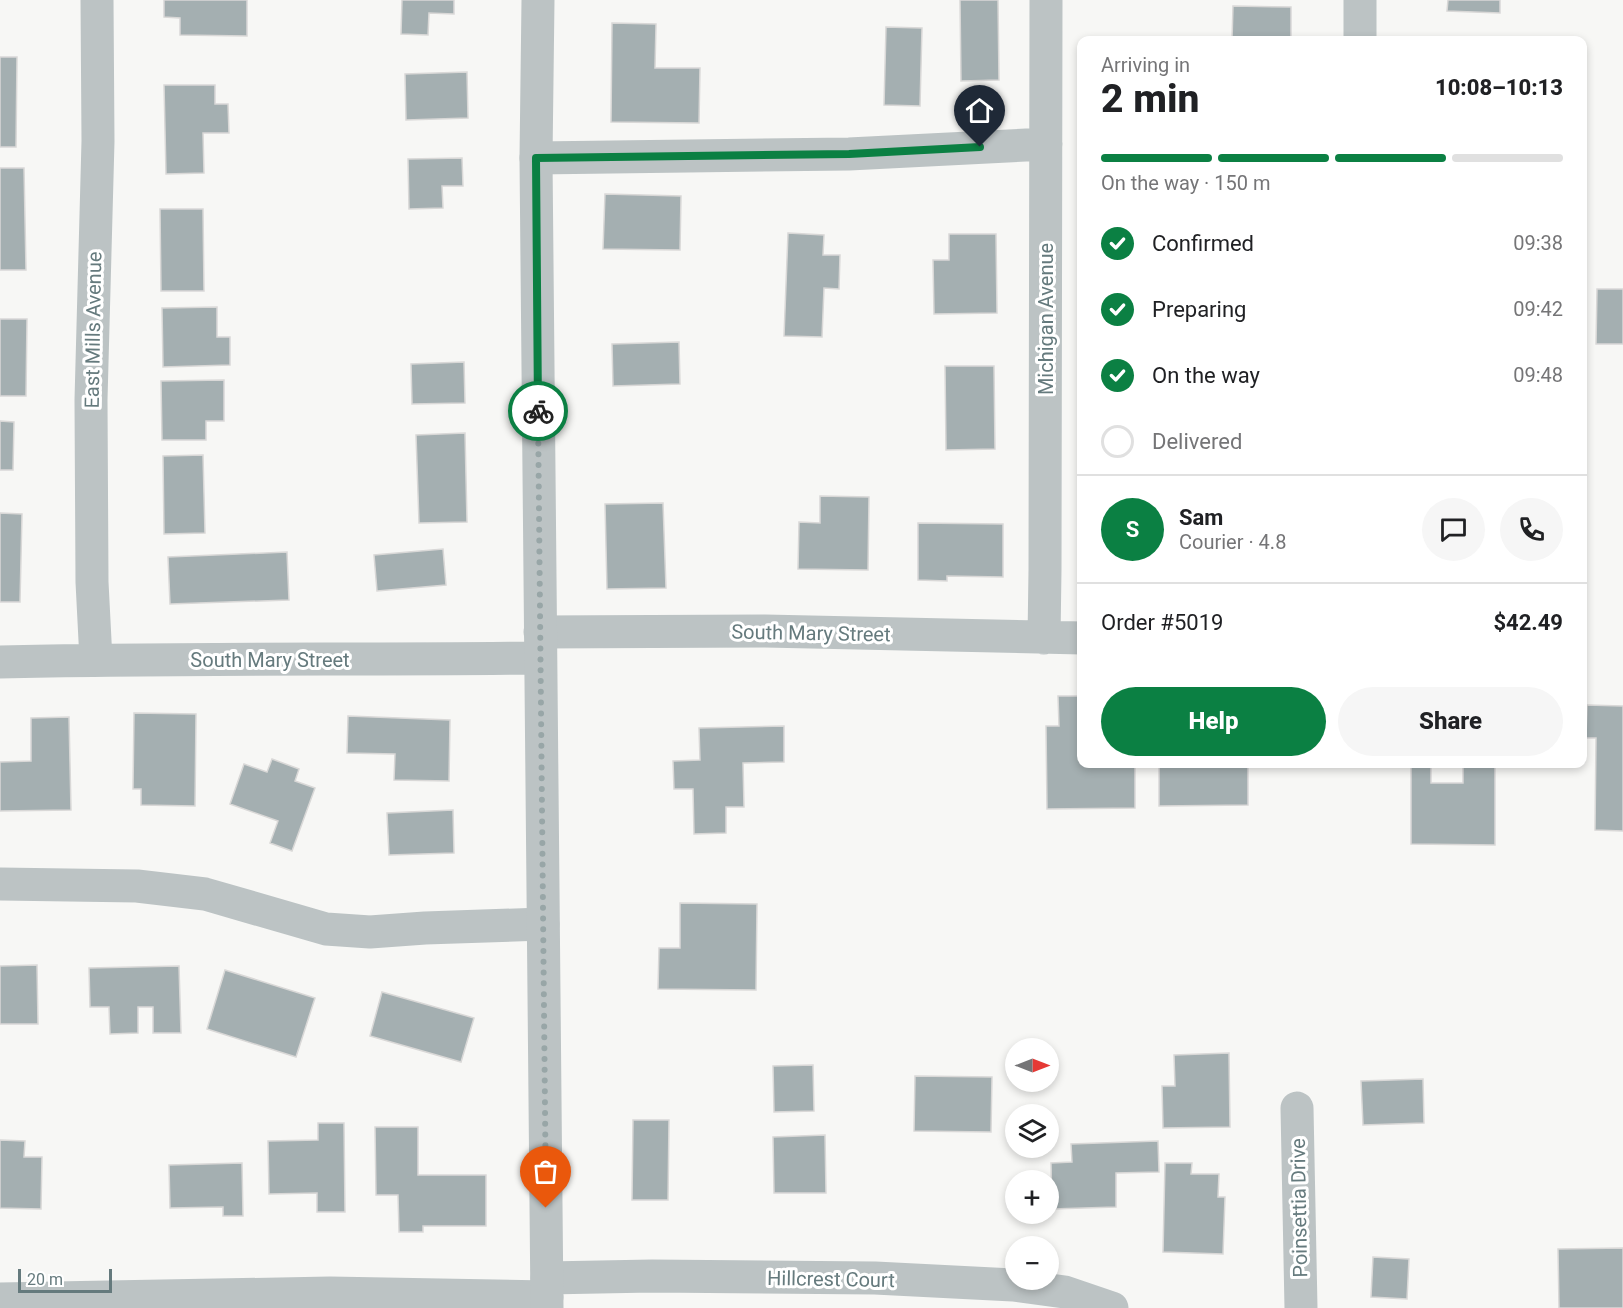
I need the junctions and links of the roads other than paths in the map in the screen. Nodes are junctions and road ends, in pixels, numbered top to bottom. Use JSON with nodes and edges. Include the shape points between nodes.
{"nodes":[{"id":1,"x":97,"y":0,"type":"edge"},
{"id":2,"x":538,"y":0,"type":"edge"},
{"id":3,"x":1046,"y":0,"type":"edge"},
{"id":4,"x":1360,"y":0,"type":"edge"},
{"id":5,"x":1360,"y":36,"type":"edge"},
{"id":6,"x":1046,"y":144,"type":"junction"},
{"id":7,"x":536,"y":158,"type":"junction"},
{"id":8,"x":1044,"y":638,"type":"junction"},
{"id":9,"x":1077,"y":638,"type":"edge"},
{"id":10,"x":540,"y":645,"type":"junction"},
{"id":11,"x":96,"y":660,"type":"junction"},
{"id":12,"x":0,"y":662,"type":"edge"},
{"id":13,"x":0,"y":884,"type":"edge"},
{"id":14,"x":543,"y":924,"type":"junction"},
{"id":15,"x":1297,"y":1108,"type":"dead end"},
{"id":16,"x":547,"y":1294,"type":"edge"},
{"id":17,"x":0,"y":1299,"type":"edge"},
{"id":18,"x":1112,"y":1308,"type":"edge"},
{"id":19,"x":1301,"y":1308,"type":"edge"}],
"edges":[{"from":1,"to":11,"type":"street","name":"East Mills Avenue","via":[[98,141],[91,399]]},
{"from":2,"to":7,"type":"street"},
{"from":3,"to":6,"type":"street","name":"Michigan Avenue"},
{"from":4,"to":5,"type":"street"},
{"from":6,"to":7,"type":"street","via":[[849,154]]},
{"from":6,"to":8,"type":"street","name":"Michigan Avenue"},
{"from":7,"to":10,"type":"street"},
{"from":8,"to":9,"type":"street","name":"South Mary Street"},
{"from":8,"to":10,"type":"street","name":"South Mary Street","via":[[765,631]]},
{"from":10,"to":11,"type":"street","name":"South Mary Street","via":[[376,660]]},
{"from":10,"to":14,"type":"street"},
{"from":11,"to":12,"type":"street","name":"South Mary Street"},
{"from":13,"to":14,"type":"street","via":[[137,886],[206,894],[326,929],[370,932]]},
{"from":14,"to":16,"type":"street"},
{"from":15,"to":19,"type":"street","name":"Poinsettia Drive"},
{"from":16,"to":17,"type":"street","name":"Hillcrest Court"},
{"from":16,"to":18,"type":"street","name":"Hillcrest Court","via":[[664,1276],[875,1278],[1013,1285],[1065,1292]]}]}
